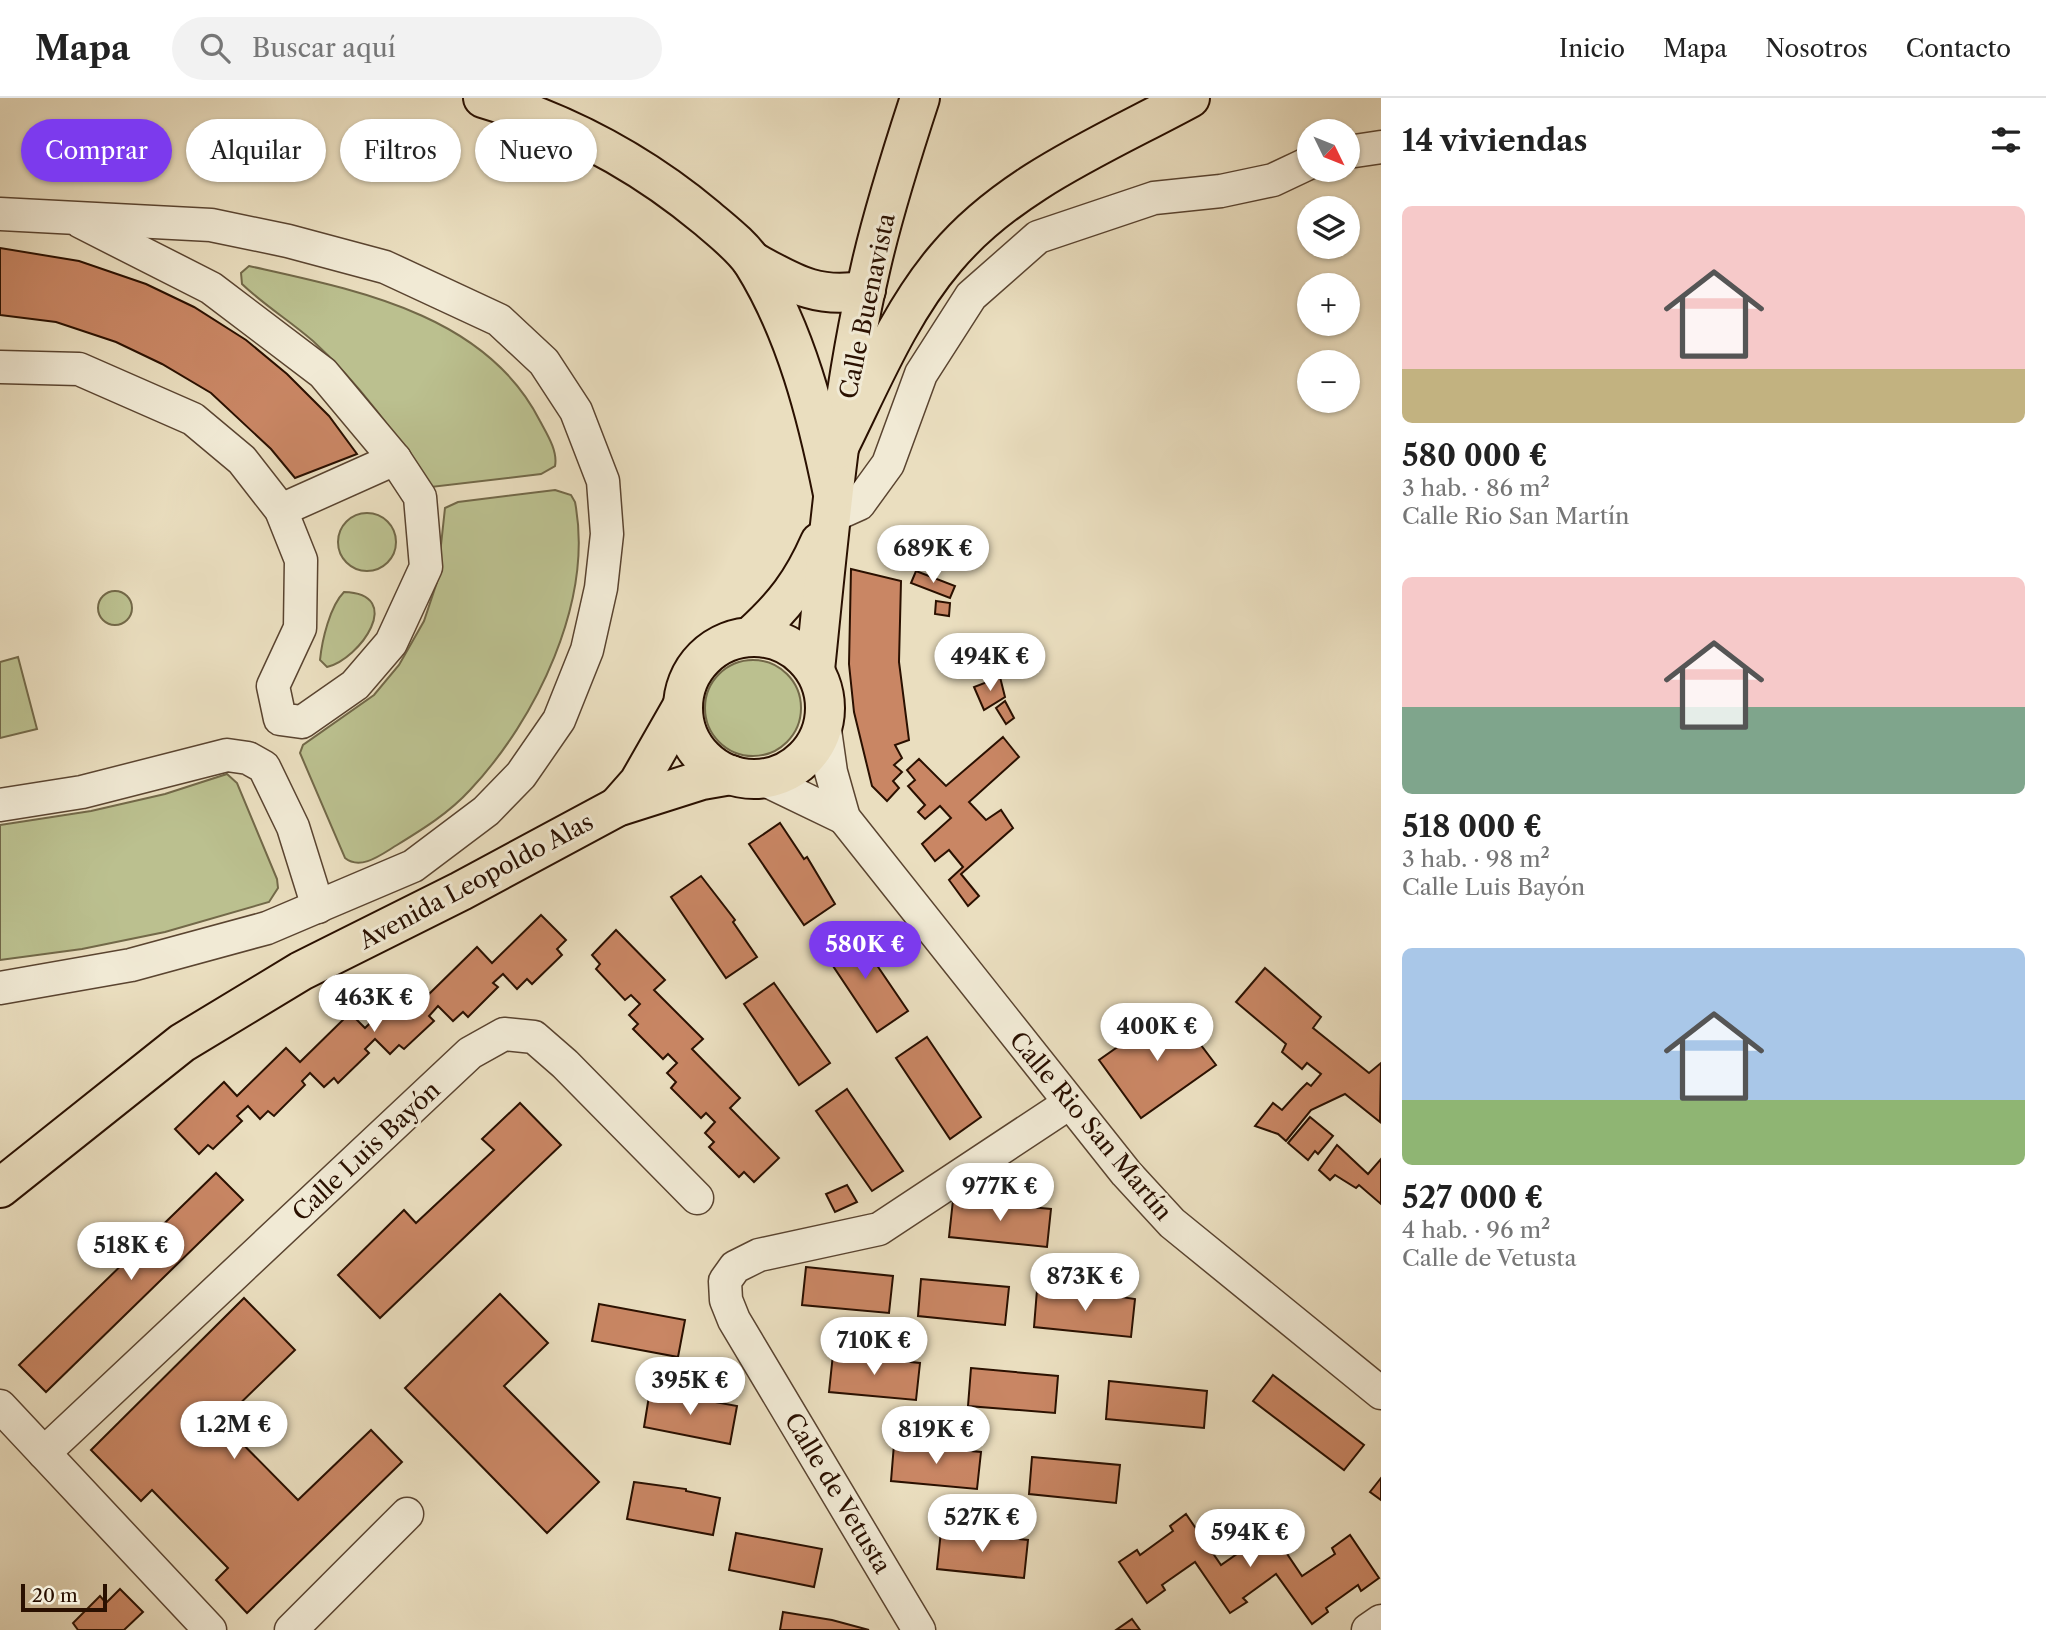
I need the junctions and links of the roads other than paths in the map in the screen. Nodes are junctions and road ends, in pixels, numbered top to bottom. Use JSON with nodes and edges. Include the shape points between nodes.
{"nodes":[{"id":1,"x":483,"y":98,"type":"edge"},
{"id":2,"x":920,"y":98,"type":"edge"},
{"id":3,"x":1190,"y":98,"type":"edge"},
{"id":4,"x":1381,"y":147,"type":"edge"},
{"id":5,"x":1360,"y":150,"type":"edge"},
{"id":6,"x":1297,"y":169,"type":"edge"},
{"id":7,"x":0,"y":214,"type":"edge"},
{"id":8,"x":72,"y":217,"type":"junction"},
{"id":9,"x":752,"y":261,"type":"junction"},
{"id":10,"x":866,"y":290,"type":"junction"},
{"id":11,"x":0,"y":367,"type":"edge"},
{"id":12,"x":838,"y":449,"type":"junction"},
{"id":13,"x":395,"y":459,"type":"junction"},
{"id":14,"x":832,"y":505,"type":"junction"},
{"id":15,"x":281,"y":510,"type":"junction"},
{"id":16,"x":751,"y":636,"type":"junction"},
{"id":17,"x":815,"y":670,"type":"junction"},
{"id":18,"x":683,"y":705,"type":"junction"},
{"id":19,"x":280,"y":719,"type":"junction"},
{"id":20,"x":824,"y":723,"type":"junction"},
{"id":21,"x":248,"y":758,"type":"junction"},
{"id":22,"x":747,"y":777,"type":"junction"},
{"id":23,"x":0,"y":806,"type":"edge"},
{"id":24,"x":617,"y":807,"type":"junction"},
{"id":25,"x":844,"y":818,"type":"junction"},
{"id":26,"x":318,"y":907,"type":"junction"},
{"id":27,"x":0,"y":988,"type":"edge"},
{"id":28,"x":1068,"y":1104,"type":"junction"},
{"id":29,"x":13,"y":1179,"type":"edge"},
{"id":30,"x":697,"y":1198,"type":"dead end"},
{"id":31,"x":0,"y":1203,"type":"edge"},
{"id":32,"x":1381,"y":1393,"type":"edge"},
{"id":33,"x":0,"y":1406,"type":"edge"},
{"id":34,"x":44,"y":1453,"type":"junction"},
{"id":35,"x":407,"y":1514,"type":"dead end"},
{"id":36,"x":1381,"y":1621,"type":"edge"},
{"id":37,"x":197,"y":1625,"type":"edge"},
{"id":38,"x":291,"y":1630,"type":"edge"},
{"id":39,"x":919,"y":1630,"type":"edge"},
{"id":40,"x":1368,"y":1630,"type":"edge"}],
"edges":[{"from":1,"to":9,"type":"main road","via":[[571,130],[629,159],[672,188]]},
{"from":2,"to":10,"type":"main road","name":"Calle Buenavista"},
{"from":3,"to":12,"type":"main road","via":[[1014,195],[979,224],[945,259],[902,323]]},
{"from":4,"to":5,"type":"street"},
{"from":6,"to":14,"type":"street","via":[[1273,180],[1221,191],[1154,198],[1038,237],[971,296],[921,374],[888,464],[859,504]]},
{"from":7,"to":8,"type":"street"},
{"from":8,"to":13,"type":"street","via":[[211,288],[323,373]]},
{"from":8,"to":26,"type":"street","via":[[211,225],[288,241],[385,267],[499,320],[544,362],[570,401],[603,481],[607,534],[600,588],[587,650],[559,720],[521,775],[486,811],[413,866]]},
{"from":9,"to":10,"type":"main road","via":[[806,289],[827,294]]},
{"from":9,"to":14,"type":"main road","via":[[812,397]]},
{"from":10,"to":12,"type":"main road","name":"Calle Buenavista"},
{"from":11,"to":15,"type":"street","via":[[79,369],[193,419],[242,460]]},
{"from":12,"to":14,"type":"main road","name":"Calle Buenavista"},
{"from":13,"to":15,"type":"street"},
{"from":13,"to":19,"type":"street","via":[[420,497],[426,568],[391,643],[355,685],[302,722]]},
{"from":14,"to":16,"type":"main road","name":"Calle Buenavista","via":[[799,584],[785,605]]},
{"from":14,"to":17,"type":"main road","name":"Calle Buenavista"},
{"from":15,"to":19,"type":"street","via":[[301,560],[299,628],[273,686]]},
{"from":16,"to":17,"type":"main road","via":[[787,644]]},
{"from":16,"to":18,"type":"main road","via":[[706,655],[686,687]]},
{"from":17,"to":20,"type":"main road","via":[[824,696]]},
{"from":18,"to":22,"type":"main road","via":[[695,748],[710,764]]},
{"from":18,"to":24,"type":"main road","name":"Avenida Leopoldo Alas","via":[[639,782]]},
{"from":19,"to":21,"type":"street"},
{"from":20,"to":22,"type":"main road","via":[[816,744],[802,761],[784,773]]},
{"from":20,"to":25,"type":"street","name":"Calle Rio San Martín"},
{"from":21,"to":23,"type":"street","via":[[227,755],[82,792]]},
{"from":21,"to":26,"type":"street","via":[[264,767],[293,827]]},
{"from":22,"to":24,"type":"main road","name":"Avenida Leopoldo Alas","via":[[702,780]]},
{"from":22,"to":25,"type":"street","name":"Calle Rio San Martín"},
{"from":24,"to":29,"type":"main road","name":"Avenida Leopoldo Alas","via":[[243,1004],[153,1064]]},
{"from":25,"to":28,"type":"street","name":"Calle Rio San Martín"},
{"from":26,"to":27,"type":"street","via":[[267,928],[131,965]]},
{"from":28,"to":32,"type":"street","name":"Calle Rio San Martín","via":[[1172,1223]]},
{"from":28,"to":39,"type":"street","name":"Calle de Vetusta","via":[[879,1228],[759,1255],[735,1267],[725,1281],[734,1320]]},
{"from":29,"to":31,"type":"main road","name":"Avenida Leopoldo Alas"},
{"from":30,"to":34,"type":"street","name":"Calle Luis Bayón","via":[[534,1037],[504,1034],[470,1053]]},
{"from":33,"to":34,"type":"street"},
{"from":34,"to":37,"type":"street"},
{"from":35,"to":38,"type":"street"},
{"from":36,"to":40,"type":"street"}]}
